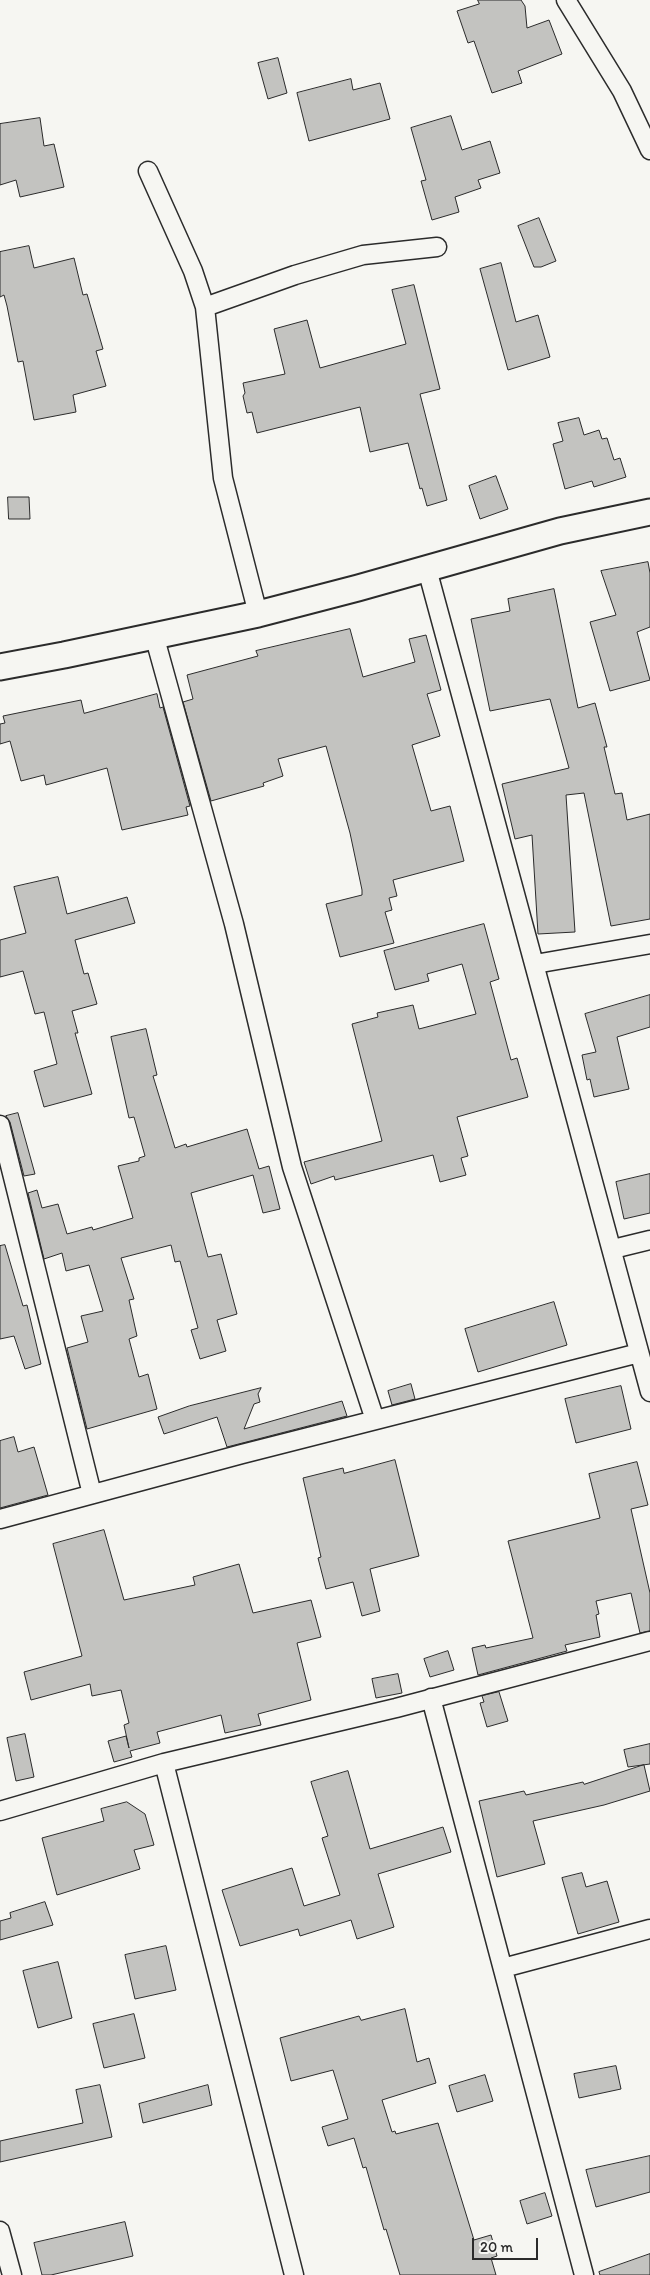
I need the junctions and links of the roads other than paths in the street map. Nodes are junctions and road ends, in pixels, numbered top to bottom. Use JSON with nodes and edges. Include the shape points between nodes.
{"nodes":[{"id":1,"x":566,"y":0,"type":"edge"},
{"id":2,"x":650,"y":150,"type":"edge"},
{"id":3,"x":148,"y":171,"type":"dead end"},
{"id":4,"x":437,"y":247,"type":"dead end"},
{"id":5,"x":205,"y":307,"type":"junction"},
{"id":6,"x":650,"y":512,"type":"edge"},
{"id":7,"x":427,"y":569,"type":"junction"},
{"id":8,"x":258,"y":614,"type":"junction"},
{"id":9,"x":154,"y":635,"type":"junction"},
{"id":10,"x":0,"y":667,"type":"edge"},
{"id":11,"x":650,"y":944,"type":"edge"},
{"id":12,"x":535,"y":964,"type":"junction"},
{"id":13,"x":0,"y":1125,"type":"edge"},
{"id":14,"x":650,"y":1240,"type":"edge"},
{"id":15,"x":613,"y":1249,"type":"junction"},
{"id":16,"x":640,"y":1353,"type":"junction"},
{"id":17,"x":650,"y":1392,"type":"edge"},
{"id":18,"x":375,"y":1420,"type":"junction"},
{"id":19,"x":92,"y":1494,"type":"junction"},
{"id":20,"x":0,"y":1519,"type":"edge"},
{"id":21,"x":650,"y":1641,"type":"edge"},
{"id":22,"x":431,"y":1698,"type":"junction"},
{"id":23,"x":164,"y":1763,"type":"junction"},
{"id":24,"x":0,"y":1811,"type":"edge"},
{"id":25,"x":650,"y":1929,"type":"edge"},
{"id":26,"x":503,"y":1968,"type":"junction"},
{"id":27,"x":0,"y":2231,"type":"edge"},
{"id":28,"x":12,"y":2275,"type":"edge"},
{"id":29,"x":294,"y":2275,"type":"edge"},
{"id":30,"x":584,"y":2275,"type":"edge"}],
"edges":[{"from":1,"to":2,"type":"street","via":[[622,91]]},
{"from":3,"to":5,"type":"street","via":[[193,271]]},
{"from":4,"to":5,"type":"street","via":[[363,255]]},
{"from":5,"to":8,"type":"street","via":[[223,478]]},
{"from":6,"to":7,"type":"street","via":[[560,531]]},
{"from":7,"to":8,"type":"street"},
{"from":7,"to":12,"type":"street"},
{"from":8,"to":9,"type":"street"},
{"from":9,"to":10,"type":"street"},
{"from":9,"to":18,"type":"street","via":[[234,924],[292,1167]]},
{"from":11,"to":12,"type":"street"},
{"from":12,"to":15,"type":"street"},
{"from":13,"to":19,"type":"street"},
{"from":14,"to":15,"type":"street"},
{"from":15,"to":16,"type":"street"},
{"from":16,"to":17,"type":"street"},
{"from":16,"to":18,"type":"street"},
{"from":18,"to":19,"type":"street"},
{"from":19,"to":20,"type":"street"},
{"from":21,"to":22,"type":"street"},
{"from":22,"to":23,"type":"street"},
{"from":22,"to":26,"type":"street"},
{"from":23,"to":24,"type":"street"},
{"from":23,"to":29,"type":"street"},
{"from":25,"to":26,"type":"street"},
{"from":26,"to":30,"type":"street"},
{"from":27,"to":28,"type":"street"}]}
